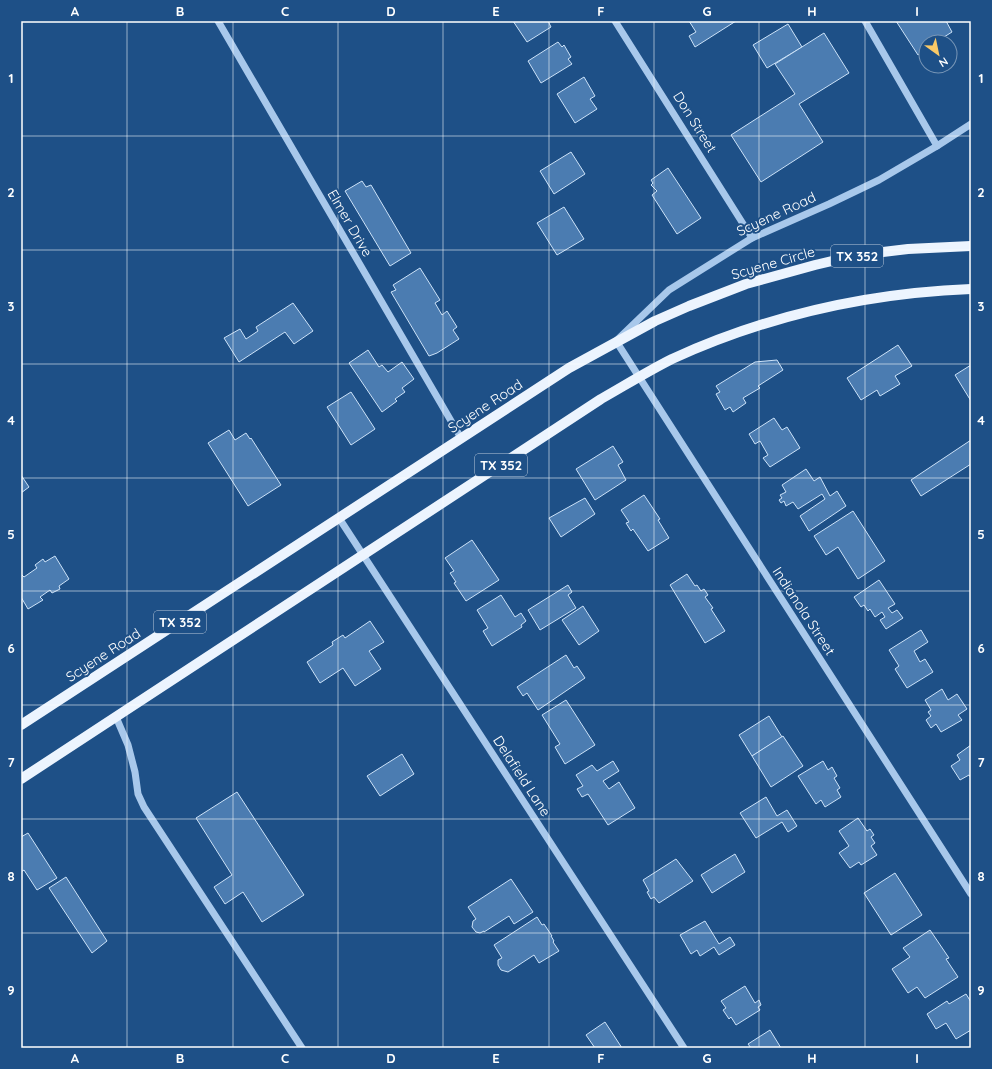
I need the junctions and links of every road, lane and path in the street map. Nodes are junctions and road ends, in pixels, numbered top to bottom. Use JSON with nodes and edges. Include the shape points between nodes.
{"nodes":[{"id":1,"x":218,"y":21,"type":"edge"},
{"id":2,"x":615,"y":21,"type":"edge"},
{"id":3,"x":865,"y":21,"type":"edge"},
{"id":4,"x":971,"y":124,"type":"edge"},
{"id":5,"x":937,"y":146,"type":"junction"},
{"id":6,"x":752,"y":238,"type":"junction"},
{"id":7,"x":971,"y":246,"type":"edge"},
{"id":8,"x":971,"y":289,"type":"edge"},
{"id":9,"x":616,"y":341,"type":"junction"},
{"id":10,"x":639,"y":377,"type":"junction"},
{"id":11,"x":461,"y":438,"type":"junction"},
{"id":12,"x":339,"y":518,"type":"junction"},
{"id":13,"x":363,"y":556,"type":"junction"},
{"id":14,"x":116,"y":717,"type":"junction"},
{"id":15,"x":21,"y":725,"type":"edge"},
{"id":16,"x":21,"y":779,"type":"edge"},
{"id":17,"x":971,"y":894,"type":"edge"},
{"id":18,"x":302,"y":1048,"type":"edge"},
{"id":19,"x":684,"y":1048,"type":"edge"}],
"edges":[{"from":1,"to":11,"type":"street","name":"Elmer Drive"},
{"from":2,"to":6,"type":"street","name":"Don Street"},
{"from":3,"to":5,"type":"street"},
{"from":4,"to":5,"type":"street","name":"Scyene Road"},
{"from":5,"to":6,"type":"street","name":"Scyene Road","via":[[879,180]]},
{"from":6,"to":9,"type":"street","name":"Scyene Road","via":[[669,290]]},
{"from":7,"to":9,"type":"main road","name":"Scyene Circle","number":"TX 352","via":[[908,249],[858,255],[815,265],[725,291]]},
{"from":8,"to":10,"type":"main road","number":"TX 352","via":[[913,293],[825,307],[722,338]]},
{"from":9,"to":10,"type":"street","name":"Indianola Street"},
{"from":9,"to":11,"type":"main road","name":"Scyene Road","number":"TX 352","via":[[569,368]]},
{"from":10,"to":13,"type":"main road","number":"TX 352","via":[[601,399]]},
{"from":10,"to":17,"type":"street","name":"Indianola Street"},
{"from":11,"to":12,"type":"main road","name":"Scyene Road","number":"TX 352"},
{"from":12,"to":13,"type":"street","name":"Delafield Lane"},
{"from":12,"to":15,"type":"main road","name":"Scyene Road","number":"TX 352"},
{"from":13,"to":14,"type":"main road","number":"TX 352"},
{"from":13,"to":19,"type":"street","name":"Delafield Lane"},
{"from":14,"to":16,"type":"main road","number":"TX 352"},
{"from":14,"to":18,"type":"street","via":[[128,745],[138,794],[144,807]]}]}
